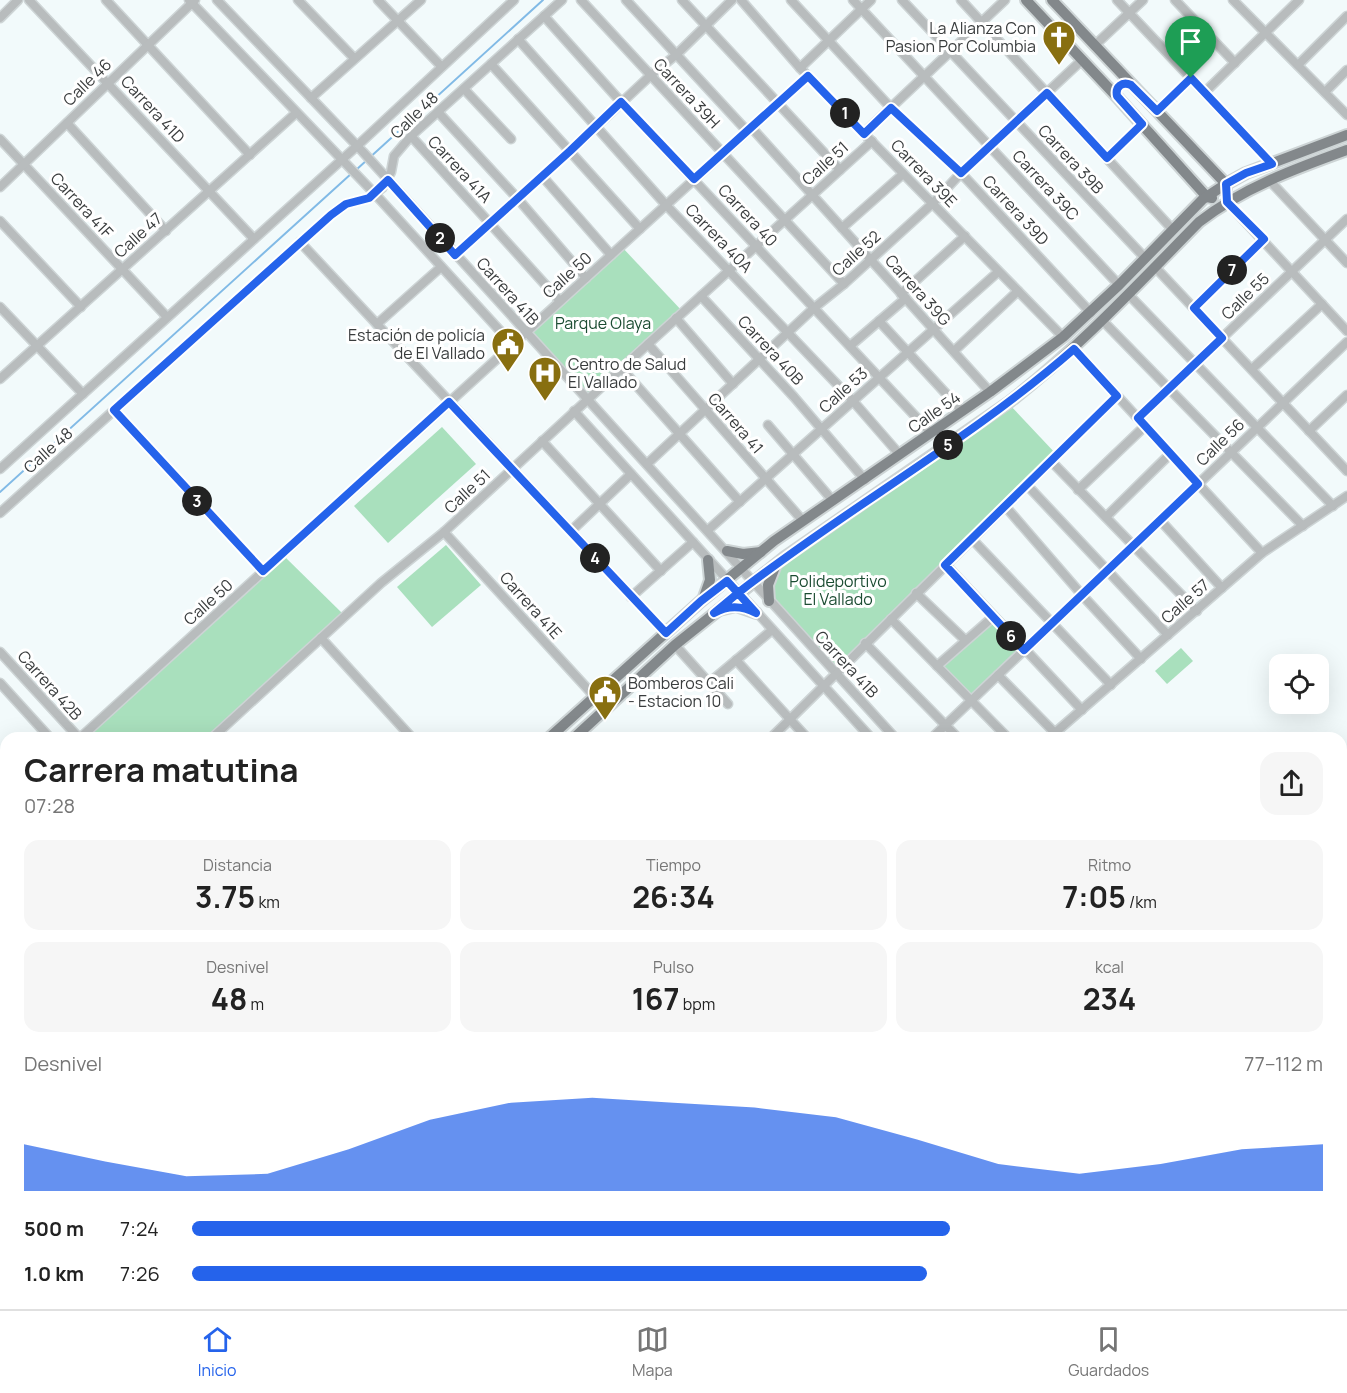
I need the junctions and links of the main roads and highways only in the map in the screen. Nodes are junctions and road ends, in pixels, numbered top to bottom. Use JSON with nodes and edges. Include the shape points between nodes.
{"nodes":[{"id":1,"x":1026,"y":0,"type":"edge"},
{"id":2,"x":1052,"y":0,"type":"edge"},
{"id":3,"x":1112,"y":64,"type":"junction"},
{"id":4,"x":1096,"y":75,"type":"junction"},
{"id":5,"x":1132,"y":86,"type":"junction"},
{"id":6,"x":1118,"y":98,"type":"junction"},
{"id":7,"x":1347,"y":135,"type":"edge"},
{"id":8,"x":1347,"y":150,"type":"edge"},
{"id":9,"x":1212,"y":170,"type":"junction"},
{"id":10,"x":1246,"y":173,"type":"junction"},
{"id":11,"x":1193,"y":180,"type":"junction"},
{"id":12,"x":1226,"y":184,"type":"junction"},
{"id":13,"x":1207,"y":197,"type":"junction"},
{"id":14,"x":1227,"y":202,"type":"junction"},
{"id":15,"x":1193,"y":207,"type":"junction"},
{"id":16,"x":774,"y":541,"type":"junction"},
{"id":17,"x":727,"y":551,"type":"road end"},
{"id":18,"x":762,"y":552,"type":"junction"},
{"id":19,"x":708,"y":560,"type":"road end"},
{"id":20,"x":781,"y":560,"type":"junction"},
{"id":21,"x":701,"y":601,"type":"junction"},
{"id":22,"x":769,"y":601,"type":"road end"},
{"id":23,"x":714,"y":613,"type":"junction"},
{"id":24,"x":756,"y":613,"type":"road end"},
{"id":25,"x":556,"y":732,"type":"edge"},
{"id":26,"x":581,"y":732,"type":"edge"}],
"edges":[{"from":1,"to":4,"type":"main road"},
{"from":2,"to":3,"type":"main road"},
{"from":3,"to":4,"type":"main road","via":[[1110,75]]},
{"from":3,"to":5,"type":"main road"},
{"from":4,"to":6,"type":"main road"},
{"from":5,"to":6,"type":"main road","via":[[1120,86]]},
{"from":5,"to":9,"type":"main road"},
{"from":6,"to":11,"type":"main road"},
{"from":7,"to":10,"type":"main road","name":"Calle 54"},
{"from":8,"to":14,"type":"main road","name":"Calle 54","via":[[1269,180]]},
{"from":9,"to":10,"type":"main road","via":[[1232,177]]},
{"from":9,"to":12,"type":"main road"},
{"from":10,"to":12,"type":"main road","name":"Calle 54"},
{"from":11,"to":13,"type":"main road"},
{"from":11,"to":15,"type":"main road","via":[[1198,194]]},
{"from":12,"to":13,"type":"main road","name":"Calle 54"},
{"from":12,"to":14,"type":"main road"},
{"from":13,"to":14,"type":"main road"},
{"from":13,"to":15,"type":"main road","name":"Calle 54"},
{"from":14,"to":20,"type":"main road","name":"Calle 54","via":[[1199,222],[1074,349],[1008,403]]},
{"from":15,"to":16,"type":"main road","name":"Calle 54","via":[[1063,338]]},
{"from":16,"to":18,"type":"main road","name":"Calle 54"},
{"from":16,"to":20,"type":"main road","via":[[774,553]]},
{"from":17,"to":18,"type":"main road"},
{"from":18,"to":21,"type":"main road","name":"Calle 54"},
{"from":19,"to":21,"type":"main road","via":[[709,588]]},
{"from":20,"to":22,"type":"main road","via":[[768,585]]},
{"from":20,"to":23,"type":"main road","name":"Calle 54"},
{"from":21,"to":25,"type":"main road","name":"Calle 54"},
{"from":23,"to":24,"type":"main road","via":[[736,606]]},
{"from":23,"to":26,"type":"main road","name":"Calle 54"}]}
